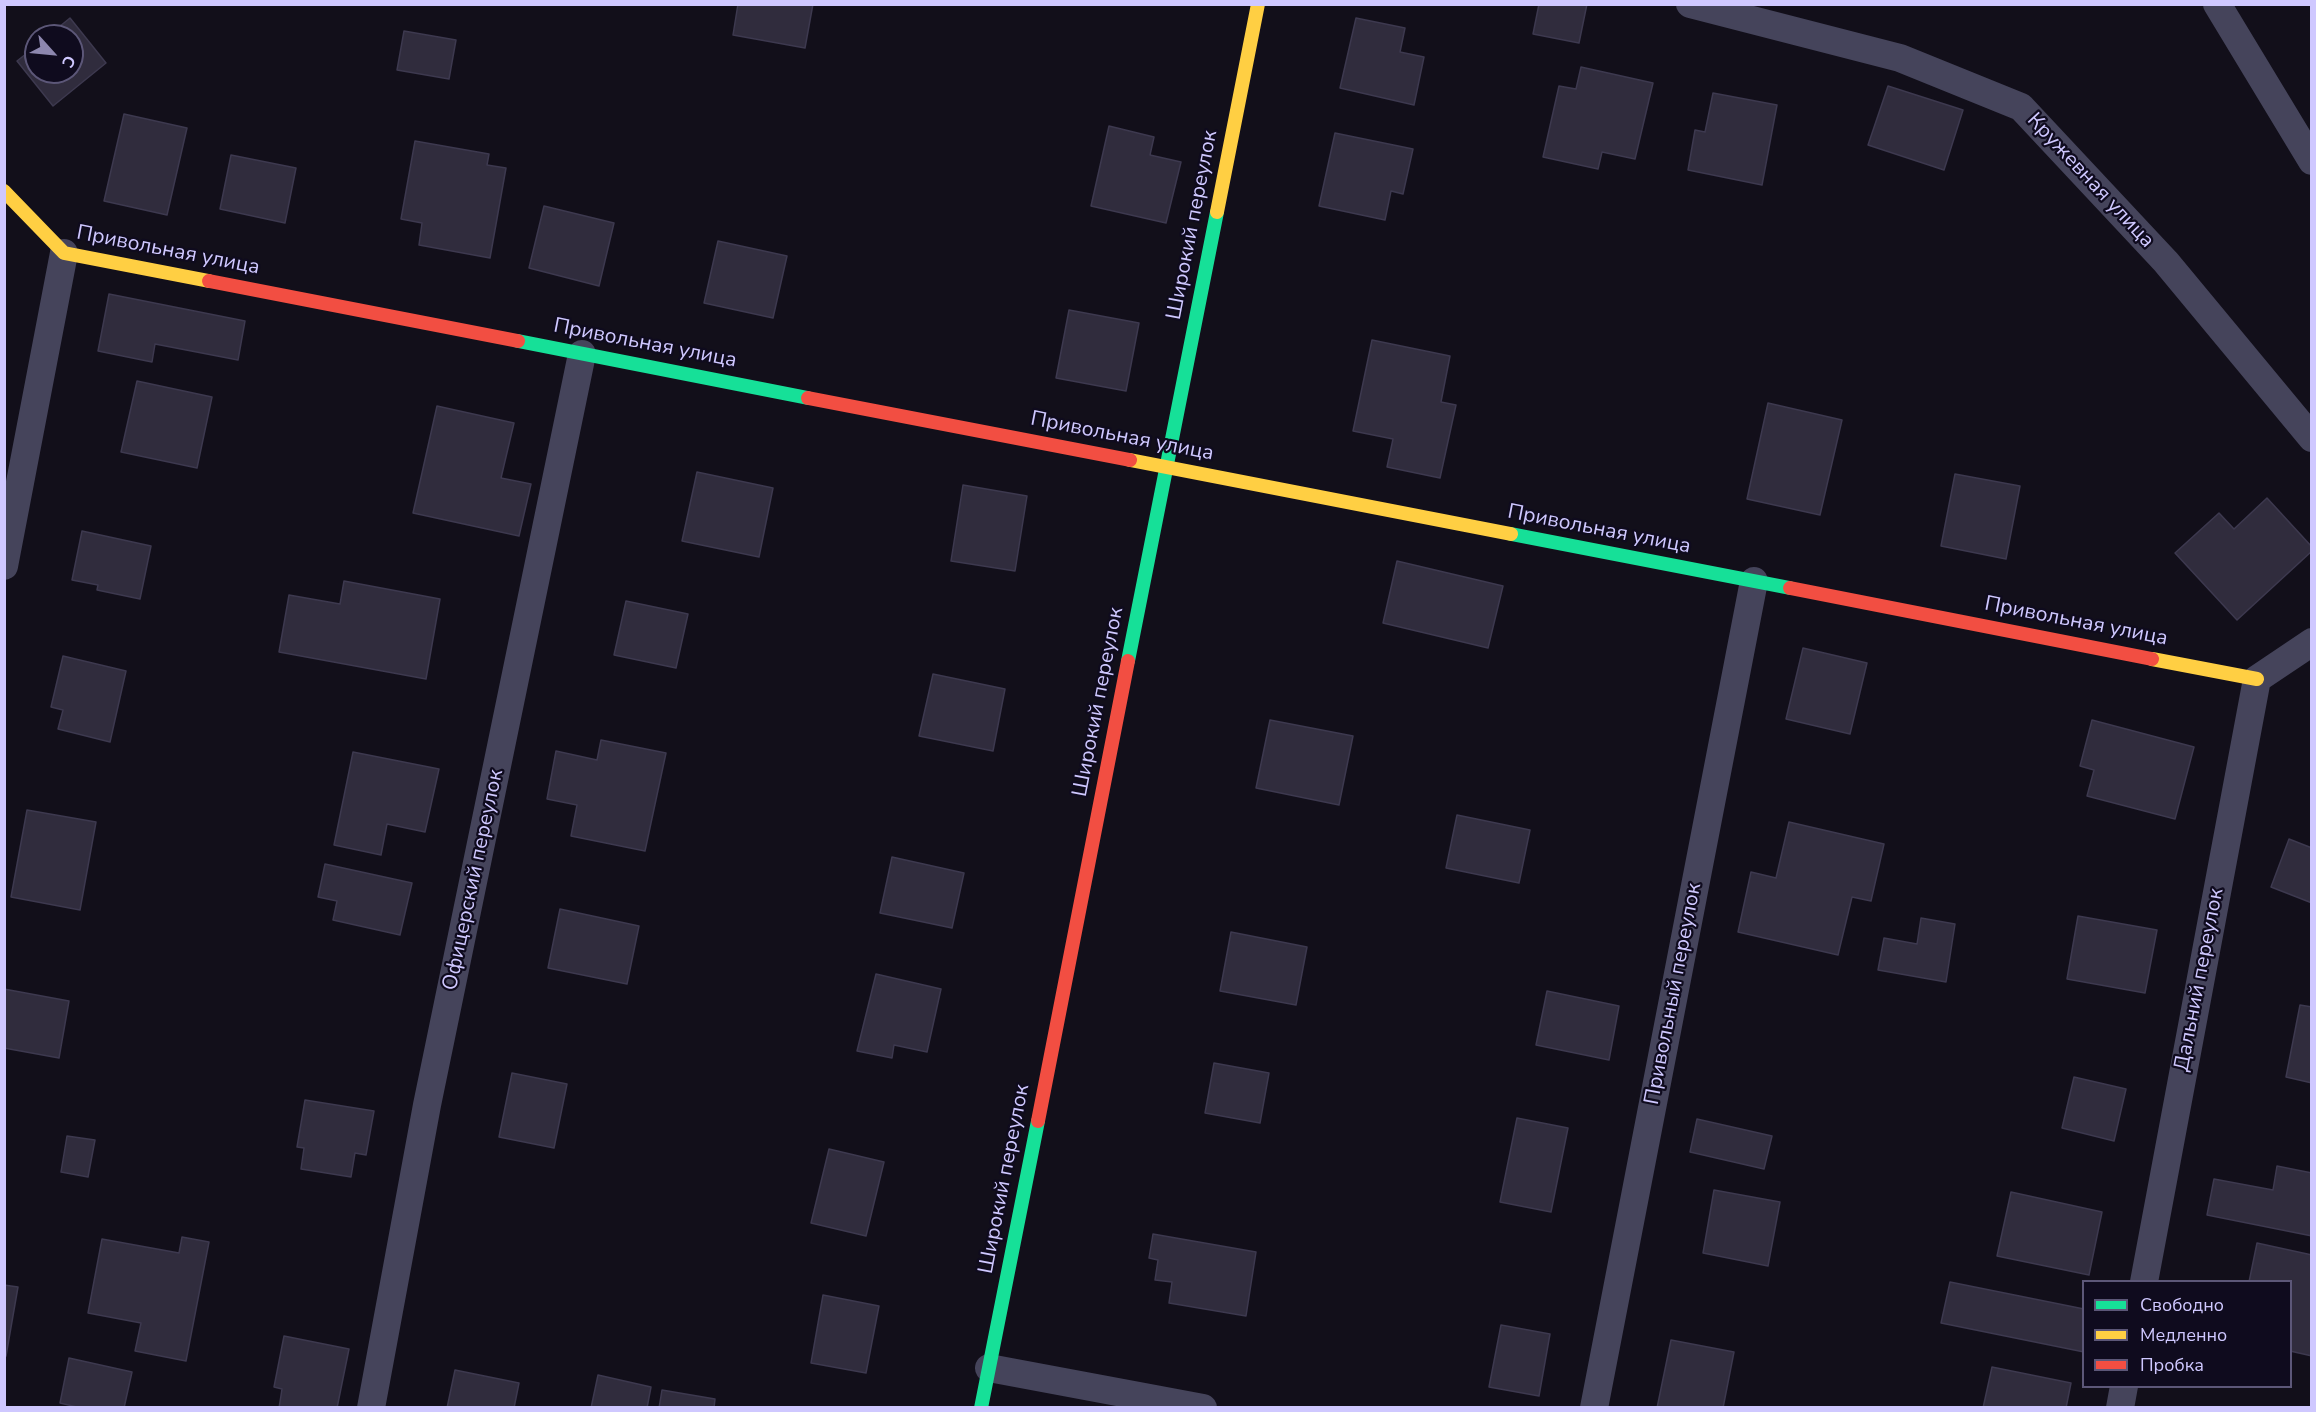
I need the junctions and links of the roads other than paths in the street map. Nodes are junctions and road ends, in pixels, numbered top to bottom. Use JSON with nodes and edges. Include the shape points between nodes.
{"nodes":[{"id":1,"x":1258,"y":4,"type":"edge"},
{"id":2,"x":1690,"y":4,"type":"edge"},
{"id":3,"x":2217,"y":4,"type":"edge"},
{"id":4,"x":2312,"y":161,"type":"edge"},
{"id":5,"x":4,"y":191,"type":"edge"},
{"id":6,"x":64,"y":253,"type":"junction"},
{"id":7,"x":582,"y":354,"type":"junction"},
{"id":8,"x":2312,"y":438,"type":"edge"},
{"id":9,"x":1167,"y":467,"type":"junction"},
{"id":10,"x":4,"y":566,"type":"edge"},
{"id":11,"x":1754,"y":581,"type":"junction"},
{"id":12,"x":2312,"y":642,"type":"edge"},
{"id":13,"x":2257,"y":679,"type":"junction"},
{"id":14,"x":2144,"y":1280,"type":"edge"},
{"id":15,"x":989,"y":1368,"type":"junction"},
{"id":16,"x":2124,"y":1388,"type":"edge"},
{"id":17,"x":371,"y":1407,"type":"edge"},
{"id":18,"x":981,"y":1407,"type":"edge"},
{"id":19,"x":1203,"y":1407,"type":"edge"},
{"id":20,"x":1594,"y":1407,"type":"edge"},
{"id":21,"x":2120,"y":1407,"type":"edge"}],
"edges":[{"from":1,"to":9,"type":"street","name":"Широкий переулок"},
{"from":2,"to":8,"type":"street","name":"Кружевная улица","via":[[1900,58],[2021,107],[2166,262]]},
{"from":3,"to":4,"type":"street"},
{"from":5,"to":6,"type":"street","name":"Привольная улица"},
{"from":6,"to":7,"type":"street","name":"Привольная улица"},
{"from":6,"to":10,"type":"street"},
{"from":7,"to":9,"type":"street","name":"Привольная улица"},
{"from":7,"to":17,"type":"street","name":"Офицерский переулок","via":[[427,1105]]},
{"from":9,"to":11,"type":"street","name":"Привольная улица"},
{"from":9,"to":15,"type":"street","name":"Широкий переулок"},
{"from":11,"to":13,"type":"street","name":"Привольная улица"},
{"from":11,"to":20,"type":"street","name":"Привольный переулок"},
{"from":12,"to":13,"type":"street"},
{"from":13,"to":14,"type":"street","name":"Дальний переулок"},
{"from":15,"to":18,"type":"street","name":"Широкий переулок"},
{"from":15,"to":19,"type":"street"},
{"from":16,"to":21,"type":"street"}]}
